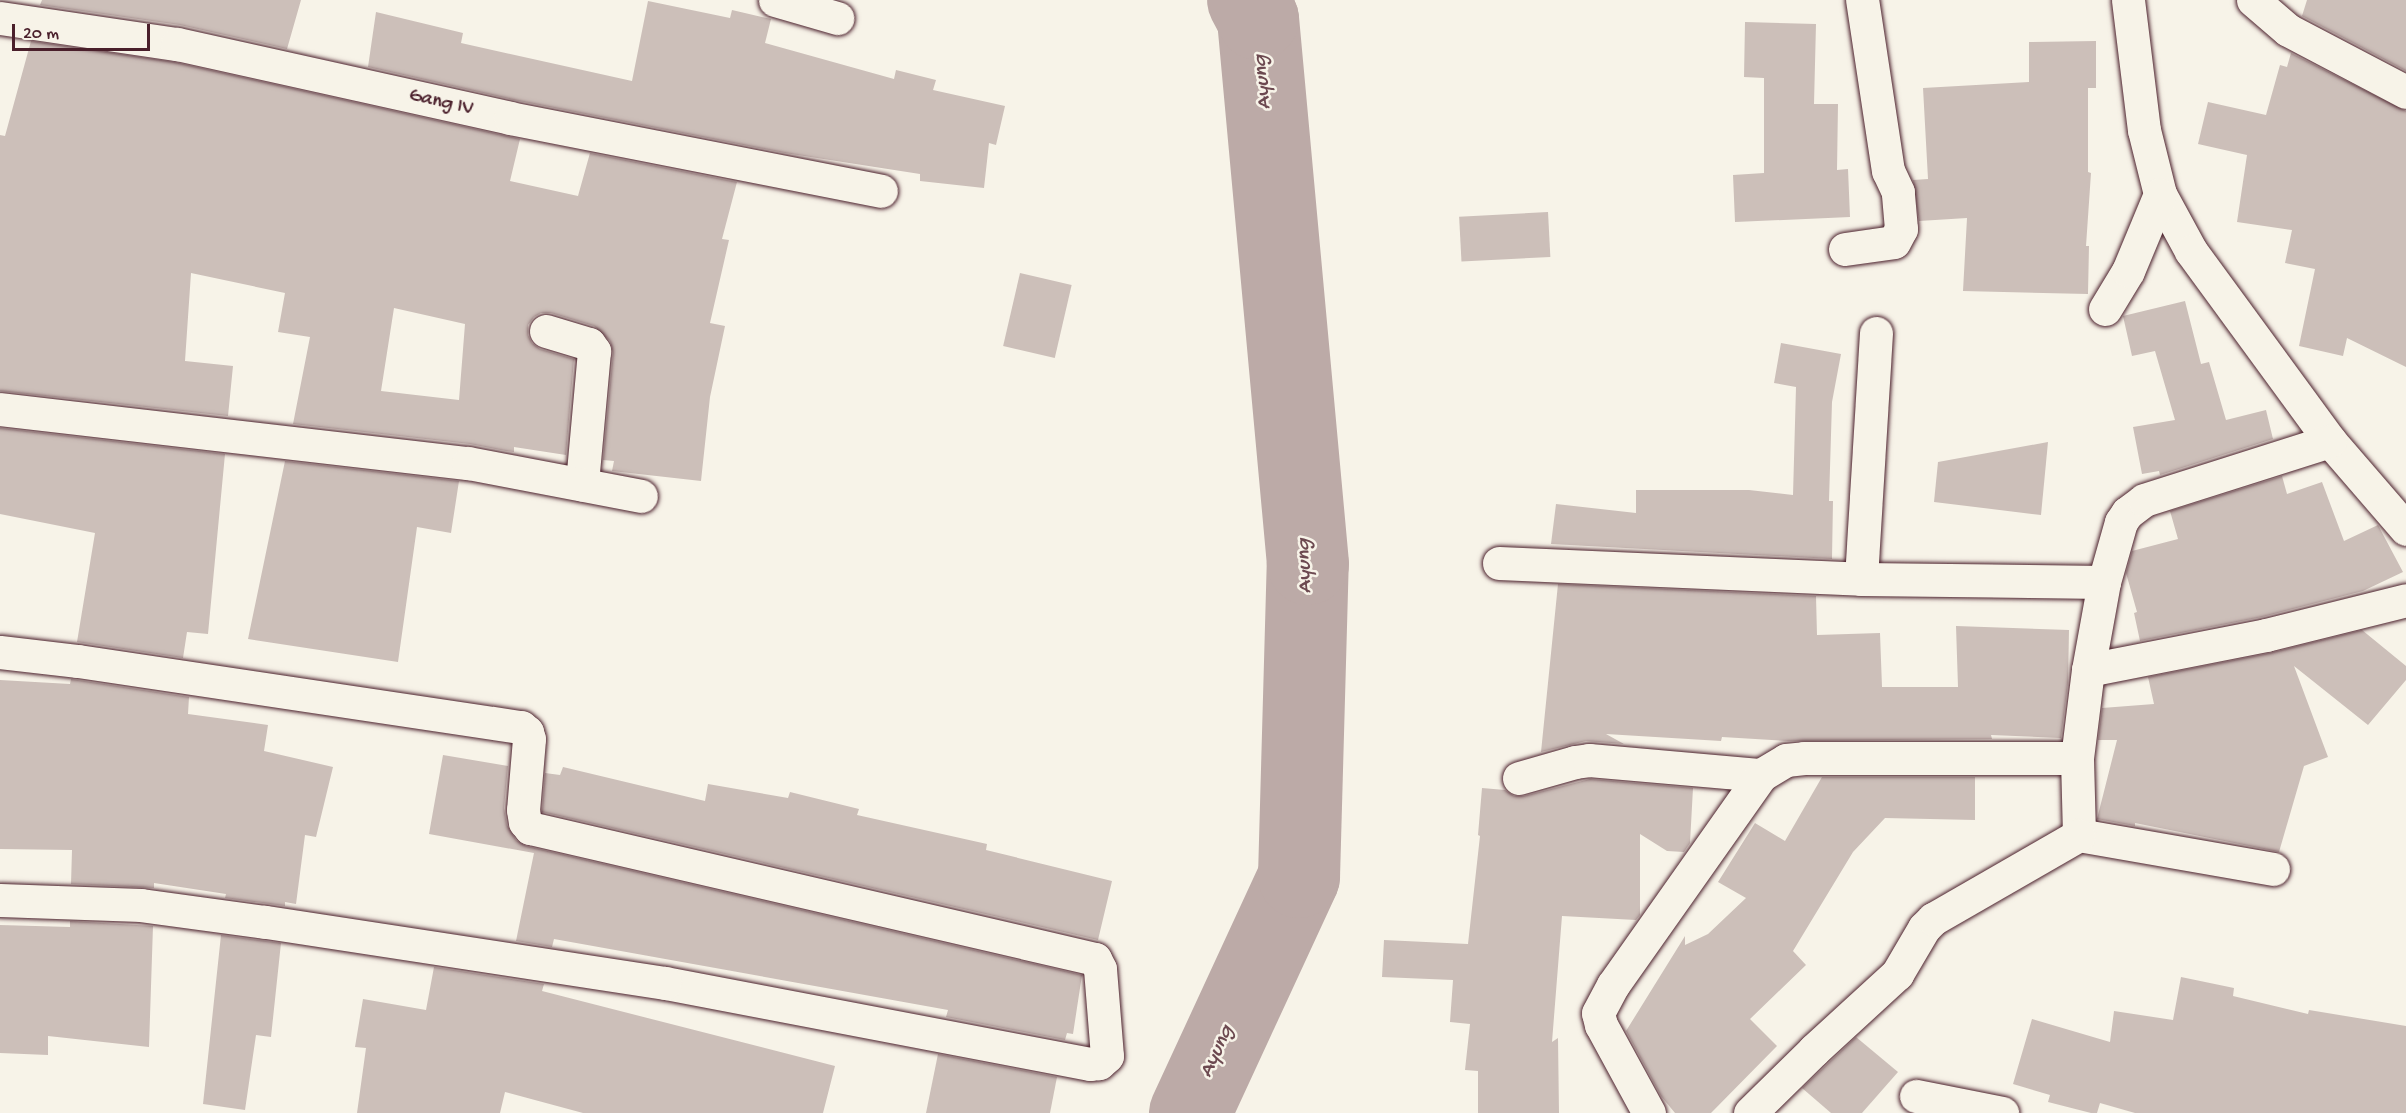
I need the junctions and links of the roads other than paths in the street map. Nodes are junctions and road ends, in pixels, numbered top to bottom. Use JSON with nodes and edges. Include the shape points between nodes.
{"nodes":[{"id":1,"x":775,"y":0,"type":"edge"},
{"id":2,"x":1861,"y":0,"type":"edge"},
{"id":3,"x":2128,"y":0,"type":"edge"},
{"id":4,"x":2253,"y":0,"type":"edge"},
{"id":5,"x":0,"y":18,"type":"edge"},
{"id":6,"x":837,"y":18,"type":"dead end"},
{"id":7,"x":2406,"y":92,"type":"edge"},
{"id":8,"x":881,"y":191,"type":"dead end"},
{"id":9,"x":2160,"y":194,"type":"junction"},
{"id":10,"x":1845,"y":249,"type":"dead end"},
{"id":11,"x":2105,"y":309,"type":"dead end"},
{"id":12,"x":546,"y":331,"type":"dead end"},
{"id":13,"x":1876,"y":333,"type":"dead end"},
{"id":14,"x":0,"y":409,"type":"edge"},
{"id":15,"x":2330,"y":441,"type":"junction"},
{"id":16,"x":582,"y":484,"type":"junction"},
{"id":17,"x":641,"y":496,"type":"dead end"},
{"id":18,"x":2406,"y":529,"type":"edge"},
{"id":19,"x":1499,"y":563,"type":"dead end"},
{"id":20,"x":1861,"y":579,"type":"junction"},
{"id":21,"x":2104,"y":582,"type":"junction"},
{"id":22,"x":2406,"y":600,"type":"edge"},
{"id":23,"x":0,"y":652,"type":"edge"},
{"id":24,"x":2088,"y":670,"type":"junction"},
{"id":25,"x":2077,"y":758,"type":"junction"},
{"id":26,"x":1761,"y":775,"type":"junction"},
{"id":27,"x":1519,"y":778,"type":"dead end"},
{"id":28,"x":2079,"y":835,"type":"junction"},
{"id":29,"x":2273,"y":869,"type":"dead end"},
{"id":30,"x":0,"y":900,"type":"edge"},
{"id":31,"x":1916,"y":1096,"type":"dead end"},
{"id":32,"x":1649,"y":1113,"type":"edge"},
{"id":33,"x":1750,"y":1113,"type":"edge"},
{"id":34,"x":2002,"y":1113,"type":"edge"}],
"edges":[{"from":1,"to":6,"type":"street"},
{"from":2,"to":10,"type":"street","via":[[1888,171],[1898,192],[1901,229],[1894,242]]},
{"from":3,"to":9,"type":"street","via":[[2144,130]]},
{"from":4,"to":7,"type":"street","via":[[2288,30]]},
{"from":5,"to":8,"type":"street","name":"Gang IV","via":[[177,44],[510,118]]},
{"from":9,"to":11,"type":"street","via":[[2133,262]]},
{"from":9,"to":15,"type":"street","via":[[2191,251]]},
{"from":12,"to":16,"type":"street","via":[[589,344],[594,351]]},
{"from":13,"to":20,"type":"street"},
{"from":14,"to":16,"type":"street","via":[[468,463]]},
{"from":15,"to":18,"type":"street"},
{"from":15,"to":21,"type":"street","via":[[2137,504],[2121,522]]},
{"from":16,"to":17,"type":"street"},
{"from":19,"to":20,"type":"street"},
{"from":20,"to":21,"type":"street"},
{"from":21,"to":24,"type":"street"},
{"from":22,"to":24,"type":"street","via":[[2266,635]]},
{"from":23,"to":30,"type":"street","via":[[521,727],[529,739],[523,810],[530,828],[1095,958],[1100,969],[1107,1056],[1099,1064],[1090,1064],[665,983],[265,922],[141,905]]},
{"from":24,"to":25,"type":"street"},
{"from":25,"to":26,"type":"street","via":[[1804,758],[1786,760]]},
{"from":25,"to":28,"type":"street"},
{"from":26,"to":27,"type":"street","via":[[1589,760]]},
{"from":26,"to":32,"type":"street","via":[[1613,985],[1598,1013]]},
{"from":28,"to":29,"type":"street"},
{"from":28,"to":33,"type":"street","via":[[1933,919],[1897,974]]},
{"from":31,"to":34,"type":"street"}]}
